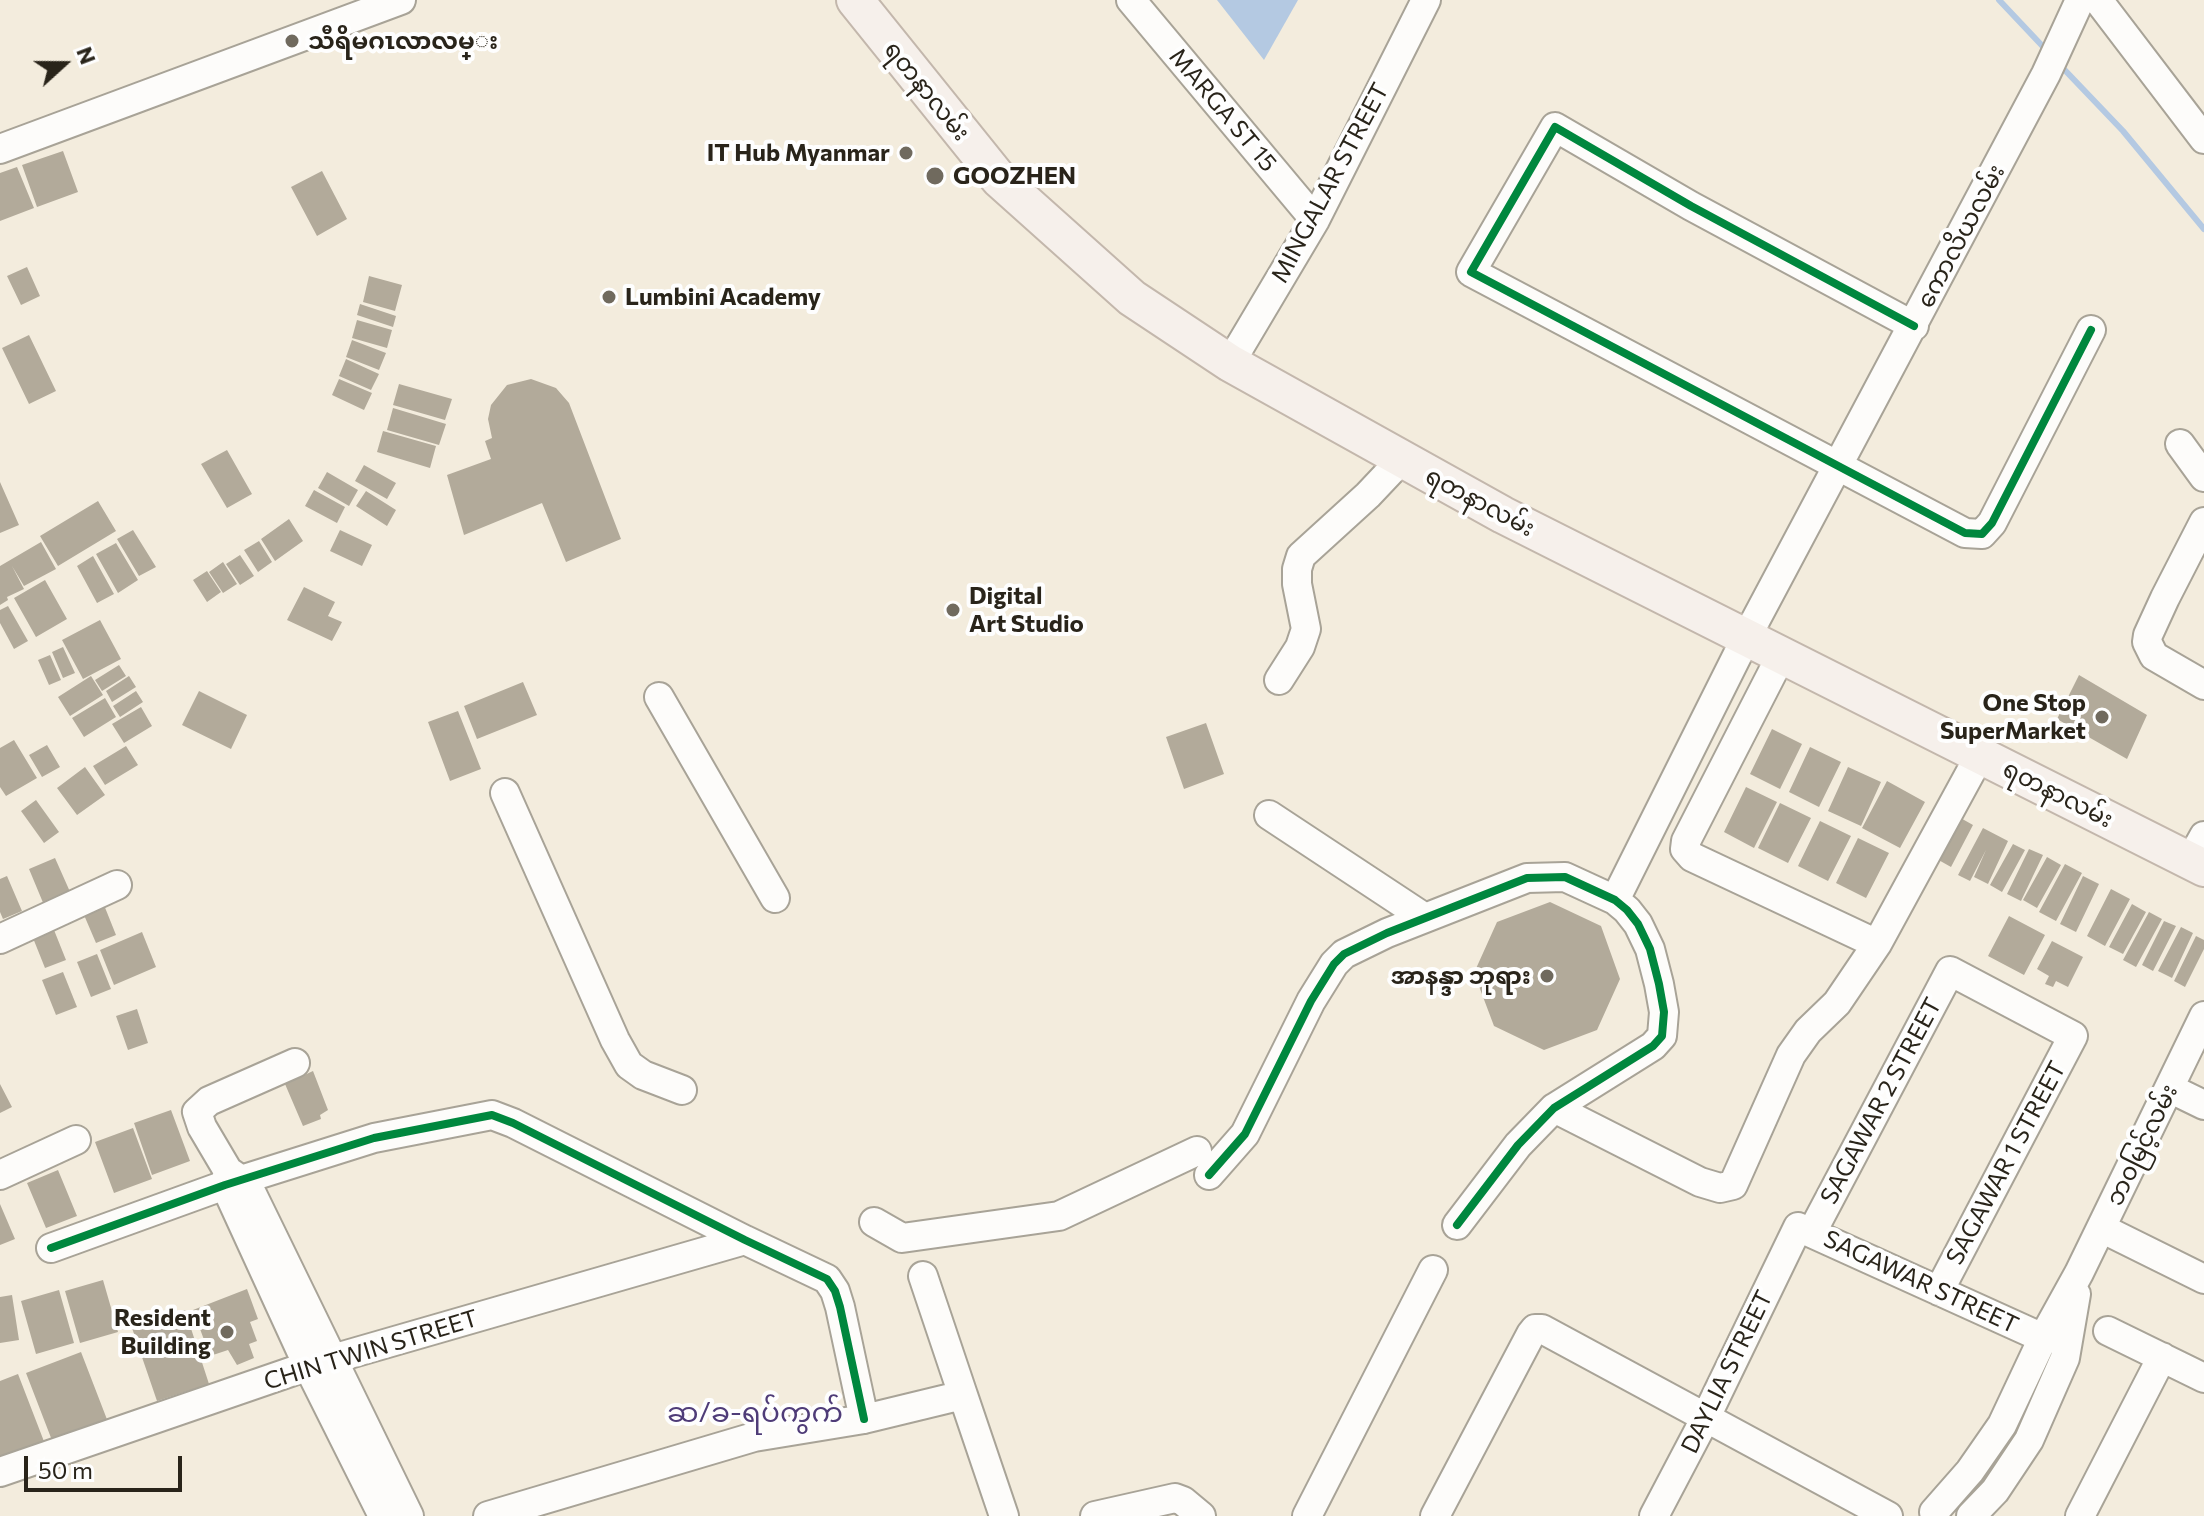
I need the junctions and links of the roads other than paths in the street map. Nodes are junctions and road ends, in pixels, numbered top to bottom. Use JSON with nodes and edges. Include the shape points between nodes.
{"nodes":[{"id":1,"x":401,"y":0,"type":"edge"},
{"id":2,"x":855,"y":0,"type":"edge"},
{"id":3,"x":1131,"y":0,"type":"edge"},
{"id":4,"x":1426,"y":0,"type":"edge"},
{"id":5,"x":2098,"y":0,"type":"edge"},
{"id":6,"x":2076,"y":8,"type":"edge"},
{"id":7,"x":2204,"y":139,"type":"edge"},
{"id":8,"x":0,"y":149,"type":"edge"},
{"id":9,"x":1315,"y":220,"type":"junction"},
{"id":10,"x":1914,"y":326,"type":"junction"},
{"id":11,"x":2091,"y":330,"type":"dead end"},
{"id":12,"x":1230,"y":363,"type":"junction"},
{"id":13,"x":2180,"y":444,"type":"dead end"},
{"id":14,"x":1402,"y":459,"type":"junction"},
{"id":15,"x":1839,"y":465,"type":"junction"},
{"id":16,"x":2204,"y":477,"type":"edge"},
{"id":17,"x":2204,"y":522,"type":"edge"},
{"id":18,"x":1746,"y":638,"type":"junction"},
{"id":19,"x":1781,"y":656,"type":"junction"},
{"id":20,"x":1279,"y":680,"type":"dead end"},
{"id":21,"x":2204,"y":685,"type":"edge"},
{"id":22,"x":659,"y":697,"type":"dead end"},
{"id":23,"x":1980,"y":755,"type":"junction"},
{"id":24,"x":505,"y":793,"type":"dead end"},
{"id":25,"x":1269,"y":815,"type":"dead end"},
{"id":26,"x":2199,"y":855,"type":"edge"},
{"id":27,"x":117,"y":885,"type":"dead end"},
{"id":28,"x":775,"y":898,"type":"dead end"},
{"id":29,"x":1615,"y":900,"type":"junction"},
{"id":30,"x":1425,"y":918,"type":"junction"},
{"id":31,"x":0,"y":939,"type":"edge"},
{"id":32,"x":1877,"y":944,"type":"junction"},
{"id":33,"x":2204,"y":1016,"type":"edge"},
{"id":34,"x":2073,"y":1036,"type":"joint"},
{"id":35,"x":295,"y":1063,"type":"dead end"},
{"id":36,"x":2169,"y":1088,"type":"junction"},
{"id":37,"x":682,"y":1090,"type":"dead end"},
{"id":38,"x":2204,"y":1105,"type":"edge"},
{"id":39,"x":1554,"y":1108,"type":"junction"},
{"id":40,"x":76,"y":1140,"type":"dead end"},
{"id":41,"x":0,"y":1175,"type":"edge"},
{"id":42,"x":231,"y":1179,"type":"junction"},
{"id":43,"x":874,"y":1222,"type":"dead end"},
{"id":44,"x":1457,"y":1225,"type":"dead end"},
{"id":45,"x":2101,"y":1228,"type":"junction"},
{"id":46,"x":1805,"y":1230,"type":"junction"},
{"id":47,"x":745,"y":1240,"type":"junction"},
{"id":48,"x":51,"y":1248,"type":"dead end"},
{"id":49,"x":1433,"y":1270,"type":"dead end"},
{"id":50,"x":2079,"y":1273,"type":"junction"},
{"id":51,"x":923,"y":1276,"type":"dead end"},
{"id":52,"x":2204,"y":1279,"type":"edge"},
{"id":53,"x":1939,"y":1291,"type":"junction"},
{"id":54,"x":2108,"y":1331,"type":"dead end"},
{"id":55,"x":2043,"y":1338,"type":"junction"},
{"id":56,"x":2162,"y":1357,"type":"junction"},
{"id":57,"x":320,"y":1363,"type":"junction"},
{"id":58,"x":2204,"y":1378,"type":"edge"},
{"id":59,"x":963,"y":1395,"type":"junction"},
{"id":60,"x":864,"y":1419,"type":"junction"},
{"id":61,"x":1705,"y":1419,"type":"junction"},
{"id":62,"x":0,"y":1472,"type":"edge"},
{"id":63,"x":1936,"y":1514,"type":"edge"},
{"id":64,"x":383,"y":1516,"type":"edge"},
{"id":65,"x":409,"y":1516,"type":"edge"},
{"id":66,"x":488,"y":1516,"type":"edge"},
{"id":67,"x":1004,"y":1516,"type":"edge"},
{"id":68,"x":1095,"y":1516,"type":"edge"},
{"id":69,"x":1201,"y":1516,"type":"edge"},
{"id":70,"x":1307,"y":1516,"type":"edge"},
{"id":71,"x":1435,"y":1516,"type":"edge"},
{"id":72,"x":1654,"y":1516,"type":"edge"},
{"id":73,"x":1888,"y":1516,"type":"edge"},
{"id":74,"x":1894,"y":1516,"type":"edge"},
{"id":75,"x":1971,"y":1516,"type":"edge"},
{"id":76,"x":2080,"y":1516,"type":"edge"}],
"edges":[{"from":1,"to":8,"type":"street"},
{"from":2,"to":12,"type":"main road","name":"ရတနာလမ်း","via":[[999,179],[1132,298]]},
{"from":3,"to":9,"type":"street","name":"MARGA ST 15"},
{"from":4,"to":9,"type":"street","name":"MINGALAR STREET"},
{"from":5,"to":7,"type":"street"},
{"from":6,"to":10,"type":"street","name":"ကောလိယလမ်း"},
{"from":9,"to":12,"type":"street","name":"MINGALAR STREET"},
{"from":10,"to":15,"type":"street","name":"ကောလိယလမ်း"},
{"from":10,"to":15,"type":"street","via":[[1555,127],[1471,272]]},
{"from":11,"to":15,"type":"street","via":[[1982,534],[1965,533]]},
{"from":12,"to":14,"type":"main road","name":"ရတနာလမ်း"},
{"from":13,"to":16,"type":"street"},
{"from":14,"to":18,"type":"main road","name":"ရတနာလမ်း"},
{"from":14,"to":20,"type":"street","via":[[1301,556],[1297,584],[1306,629]]},
{"from":15,"to":18,"type":"street","name":"ကောလိယလမ်း"},
{"from":17,"to":21,"type":"street","via":[[2147,642],[2154,656]]},
{"from":18,"to":19,"type":"main road","name":"ရတနာလမ်း"},
{"from":18,"to":29,"type":"street","name":"ကောလိယလမ်း"},
{"from":19,"to":23,"type":"main road","name":"ရတနာလမ်း"},
{"from":19,"to":32,"type":"street","via":[[1685,849],[1692,857]]},
{"from":22,"to":28,"type":"street"},
{"from":23,"to":26,"type":"main road","name":"ရတနာလမ်း"},
{"from":23,"to":32,"type":"street"},
{"from":24,"to":37,"type":"street","via":[[629,1065]]},
{"from":25,"to":30,"type":"street"},
{"from":27,"to":31,"type":"street"},
{"from":29,"to":30,"type":"street","via":[[1565,877],[1537,877]]},
{"from":29,"to":39,"type":"street","via":[[1638,924],[1650,949],[1664,1012],[1662,1036]]},
{"from":30,"to":43,"type":"street","via":[[1344,954],[1334,964],[1245,1134],[1203,1163],[1059,1216],[902,1238]]},
{"from":32,"to":39,"type":"street","via":[[1837,1003],[1791,1055],[1733,1185],[1720,1188],[1700,1182]]},
{"from":33,"to":36,"type":"street","name":"ဘ၀မြင့်လမ်း"},
{"from":34,"to":46,"type":"street","name":"SAGAWAR 2 STREET","via":[[1950,971]]},
{"from":34,"to":53,"type":"street","name":"SAGAWAR 1 STREET"},
{"from":35,"to":42,"type":"street","via":[[209,1101],[197,1112]]},
{"from":36,"to":38,"type":"street"},
{"from":36,"to":45,"type":"street","name":"ဘ၀မြင့်လမ်း"},
{"from":39,"to":44,"type":"street","via":[[1518,1145]]},
{"from":40,"to":41,"type":"street"},
{"from":42,"to":47,"type":"street","via":[[374,1138],[492,1115]]},
{"from":42,"to":48,"type":"street"},
{"from":42,"to":57,"type":"street"},
{"from":45,"to":50,"type":"street","name":"ဘ၀မြင့်လမ်း"},
{"from":45,"to":52,"type":"street"},
{"from":46,"to":53,"type":"street","name":"SAGAWAR STREET"},
{"from":46,"to":61,"type":"street","name":"DAYLIA STREET"},
{"from":47,"to":57,"type":"street","name":"CHIN TWIN STREET"},
{"from":47,"to":60,"type":"street","via":[[827,1279],[835,1291]]},
{"from":49,"to":70,"type":"street"},
{"from":50,"to":55,"type":"street","name":"ဘ၀မြင့်လမ်း"},
{"from":50,"to":75,"type":"street","name":"ဘ၀မြင့်လမ်း","via":[[2065,1358],[2029,1440]]},
{"from":51,"to":59,"type":"street"},
{"from":53,"to":55,"type":"street","name":"SAGAWAR STREET"},
{"from":54,"to":56,"type":"street"},
{"from":55,"to":63,"type":"street","name":"ဘ၀မြင့်လမ်း","via":[[2002,1425]]},
{"from":56,"to":58,"type":"street"},
{"from":56,"to":76,"type":"street"},
{"from":57,"to":62,"type":"street","name":"CHIN TWIN STREET"},
{"from":57,"to":64,"type":"street"},
{"from":57,"to":65,"type":"street"},
{"from":59,"to":60,"type":"street"},
{"from":59,"to":67,"type":"street"},
{"from":60,"to":66,"type":"street","via":[[754,1437]]},
{"from":61,"to":71,"type":"street","via":[[1535,1329]]},
{"from":61,"to":72,"type":"street","name":"DAYLIA STREET"},
{"from":61,"to":73,"type":"street"},
{"from":63,"to":74,"type":"street","via":[[1916,1507]]},
{"from":68,"to":69,"type":"street","via":[[1175,1498]]}]}
